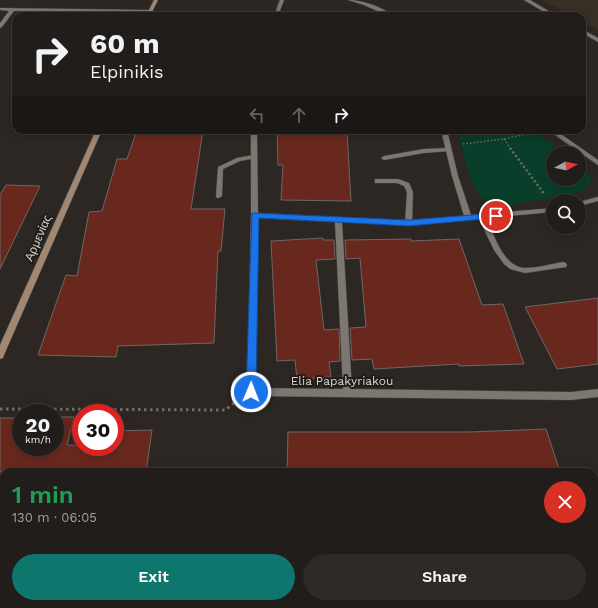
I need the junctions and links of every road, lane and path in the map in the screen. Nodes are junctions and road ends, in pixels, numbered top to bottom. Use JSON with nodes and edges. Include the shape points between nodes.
{"nodes":[{"id":1,"x":156,"y":0,"type":"edge"},
{"id":2,"x":282,"y":0,"type":"edge"},
{"id":3,"x":350,"y":0,"type":"edge"},
{"id":4,"x":526,"y":0,"type":"edge"},
{"id":5,"x":0,"y":9,"type":"edge"},
{"id":6,"x":13,"y":9,"type":"junction"},
{"id":7,"x":95,"y":12,"type":"edge"},
{"id":8,"x":150,"y":12,"type":"edge"},
{"id":9,"x":278,"y":12,"type":"edge"},
{"id":10,"x":383,"y":12,"type":"edge"},
{"id":11,"x":548,"y":12,"type":"edge"},
{"id":12,"x":0,"y":26,"type":"edge"},
{"id":13,"x":586,"y":33,"type":"edge"},
{"id":14,"x":598,"y":40,"type":"edge"},
{"id":15,"x":97,"y":134,"type":"edge"},
{"id":16,"x":254,"y":134,"type":"edge"},
{"id":17,"x":445,"y":134,"type":"edge"},
{"id":18,"x":527,"y":134,"type":"edge"},
{"id":19,"x":556,"y":134,"type":"edge"},
{"id":20,"x":504,"y":139,"type":"junction"},
{"id":21,"x":448,"y":148,"type":"junction"},
{"id":22,"x":254,"y":157,"type":"junction"},
{"id":23,"x":384,"y":158,"type":"dead end"},
{"id":24,"x":598,"y":163,"type":"edge"},
{"id":25,"x":377,"y":181,"type":"dead end"},
{"id":26,"x":219,"y":196,"type":"dead end"},
{"id":27,"x":546,"y":196,"type":"edge"},
{"id":28,"x":598,"y":199,"type":"edge"},
{"id":29,"x":586,"y":202,"type":"edge"},
{"id":30,"x":546,"y":211,"type":"edge"},
{"id":31,"x":255,"y":215,"type":"junction"},
{"id":32,"x":482,"y":217,"type":"junction"},
{"id":33,"x":468,"y":218,"type":"junction"},
{"id":34,"x":338,"y":219,"type":"junction"},
{"id":35,"x":409,"y":223,"type":"junction"},
{"id":36,"x":563,"y":265,"type":"dead end"},
{"id":37,"x":0,"y":355,"type":"edge"},
{"id":38,"x":251,"y":392,"type":"junction"},
{"id":39,"x":348,"y":392,"type":"junction"},
{"id":40,"x":598,"y":392,"type":"edge"},
{"id":41,"x":0,"y":408,"type":"edge"}],
"edges":[{"from":1,"to":8,"type":"main road"},
{"from":2,"to":9,"type":"street"},
{"from":3,"to":10,"type":"street"},
{"from":4,"to":11,"type":"street"},
{"from":5,"to":6,"type":"street"},
{"from":6,"to":7,"type":"street"},
{"from":6,"to":12,"type":"street"},
{"from":13,"to":14,"type":"street"},
{"from":15,"to":37,"type":"main road","name":"Αρμενίας"},
{"from":16,"to":22,"type":"street"},
{"from":17,"to":21,"type":"street"},
{"from":18,"to":20,"type":"path"},
{"from":19,"to":24,"type":"street"},
{"from":20,"to":21,"type":"path"},
{"from":20,"to":27,"type":"path"},
{"from":21,"to":23,"type":"street"},
{"from":21,"to":33,"type":"street"},
{"from":22,"to":26,"type":"street","via":[[239,159],[220,168]]},
{"from":22,"to":31,"type":"street"},
{"from":25,"to":35,"type":"street","via":[[398,181],[406,185],[410,192]]},
{"from":28,"to":29,"type":"street"},
{"from":30,"to":32,"type":"street"},
{"from":31,"to":34,"type":"street"},
{"from":31,"to":38,"type":"street"},
{"from":32,"to":33,"type":"street"},
{"from":32,"to":36,"type":"street","via":[[499,253],[507,263],[521,270]]},
{"from":33,"to":35,"type":"street"},
{"from":34,"to":35,"type":"street"},
{"from":34,"to":39,"type":"street"},
{"from":38,"to":39,"type":"street","name":"Elia Papakyriakou"},
{"from":38,"to":41,"type":"path","via":[[225,410]]},
{"from":39,"to":40,"type":"street","name":"Elia Papakyriakou","via":[[571,396]]}]}
